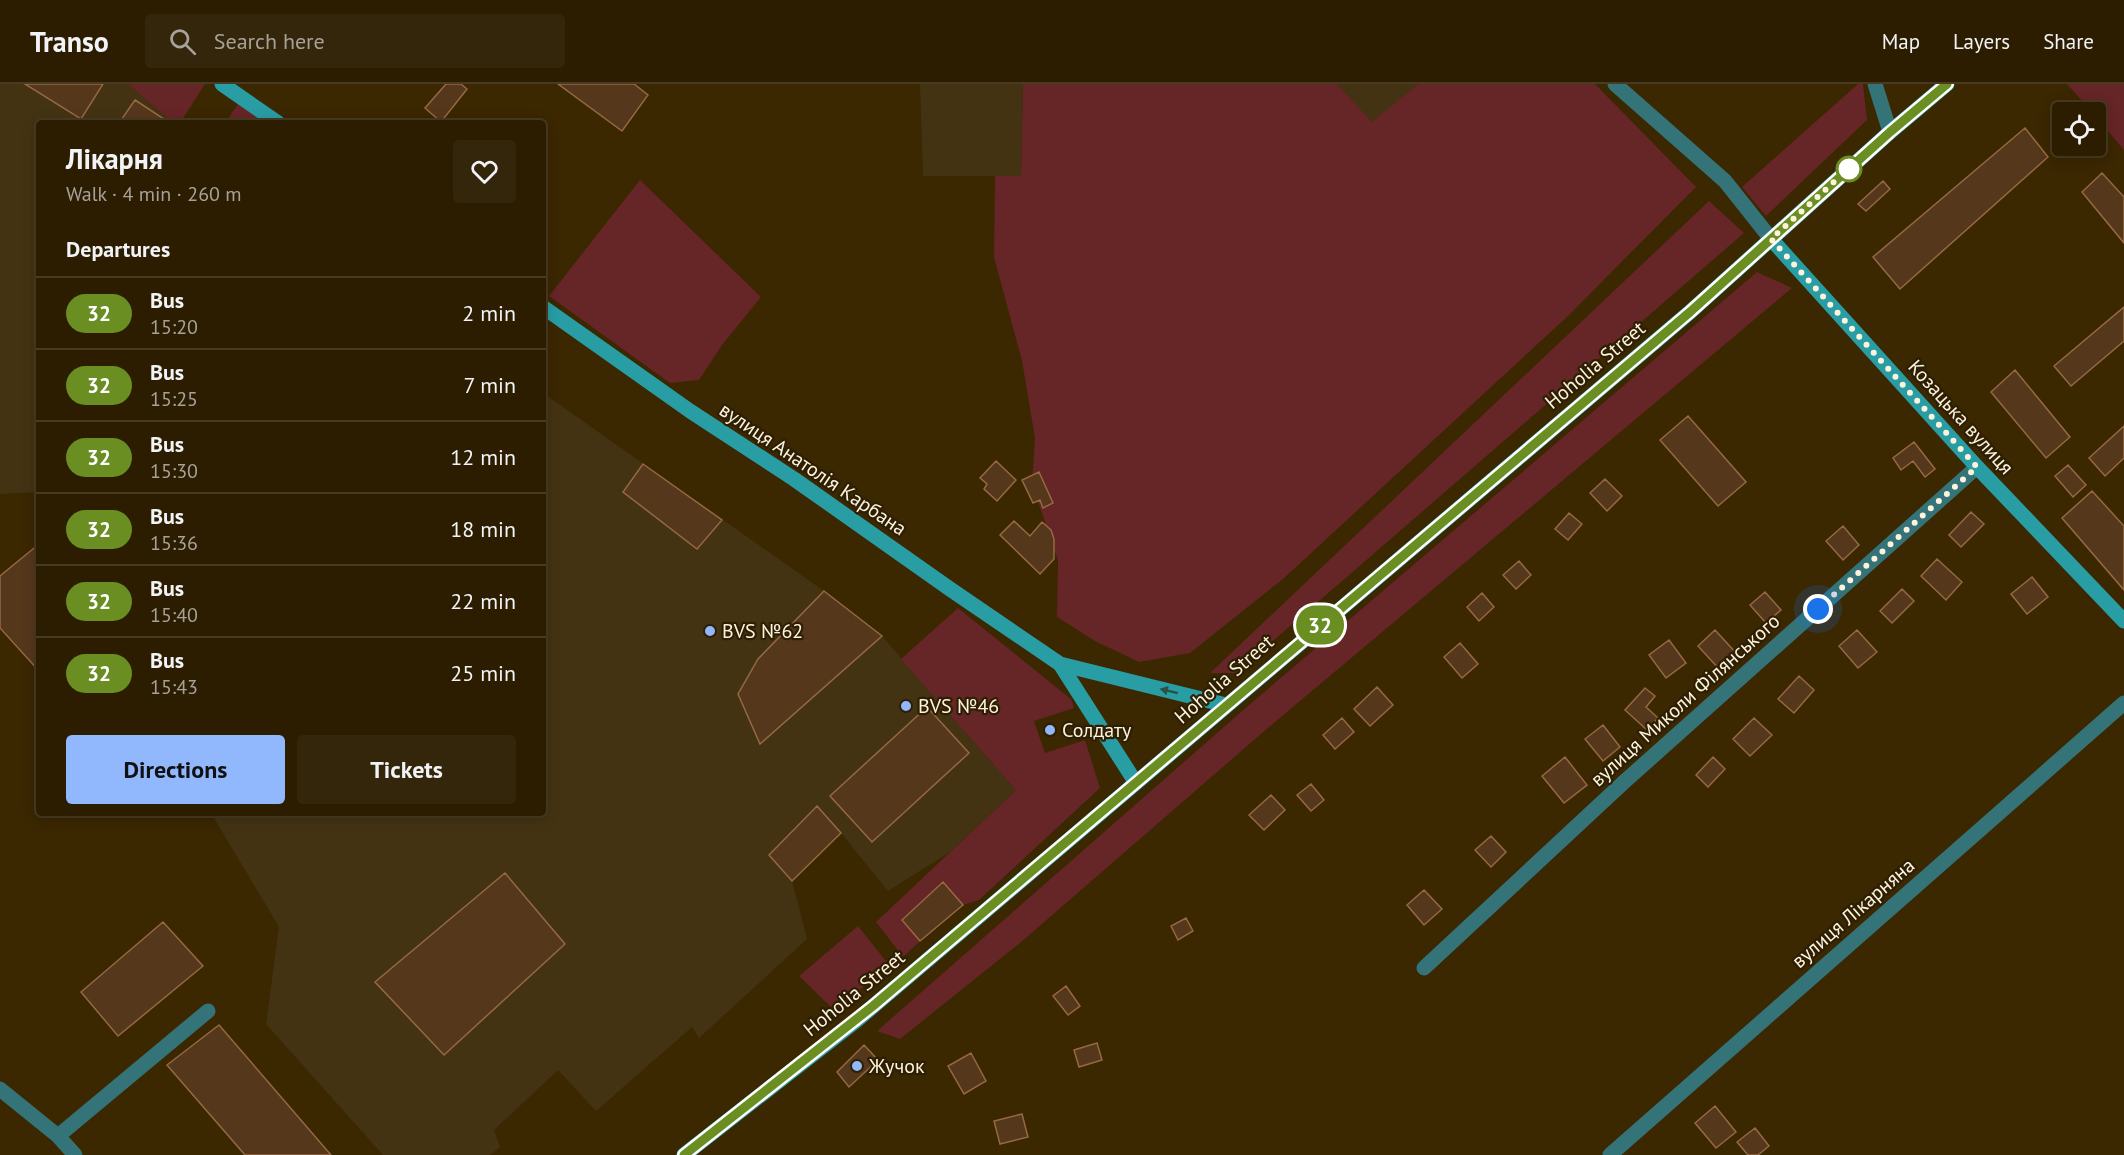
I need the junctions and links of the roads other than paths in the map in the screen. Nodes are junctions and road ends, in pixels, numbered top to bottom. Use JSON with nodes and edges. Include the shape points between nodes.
{"nodes":[{"id":1,"x":222,"y":84,"type":"edge"},
{"id":2,"x":1615,"y":84,"type":"edge"},
{"id":3,"x":1875,"y":84,"type":"edge"},
{"id":4,"x":1947,"y":84,"type":"edge"},
{"id":5,"x":274,"y":120,"type":"edge"},
{"id":6,"x":1890,"y":132,"type":"junction"},
{"id":7,"x":1771,"y":239,"type":"junction"},
{"id":8,"x":546,"y":309,"type":"edge"},
{"id":9,"x":1977,"y":467,"type":"junction"},
{"id":10,"x":2124,"y":621,"type":"edge"},
{"id":11,"x":1060,"y":664,"type":"junction"},
{"id":12,"x":2124,"y":703,"type":"edge"},
{"id":13,"x":1226,"y":705,"type":"junction"},
{"id":14,"x":1136,"y":783,"type":"junction"},
{"id":15,"x":1424,"y":968,"type":"dead end"},
{"id":16,"x":208,"y":1011,"type":"dead end"},
{"id":17,"x":0,"y":1089,"type":"edge"},
{"id":18,"x":57,"y":1136,"type":"junction"},
{"id":19,"x":75,"y":1155,"type":"edge"},
{"id":20,"x":684,"y":1155,"type":"edge"},
{"id":21,"x":1610,"y":1155,"type":"edge"}],
"edges":[{"from":1,"to":5,"type":"street"},
{"from":2,"to":7,"type":"street","via":[[1725,181]]},
{"from":3,"to":6,"type":"street"},
{"from":4,"to":6,"type":"street","name":"Hoholia Street"},
{"from":6,"to":7,"type":"street","name":"Hoholia Street"},
{"from":7,"to":9,"type":"street","name":"Козацька вулиця"},
{"from":7,"to":13,"type":"street","name":"Hoholia Street"},
{"from":8,"to":11,"type":"street","name":"вулиця Анатолія Карбана"},
{"from":9,"to":10,"type":"street","name":"Козацька вулиця"},
{"from":9,"to":15,"type":"street","name":"вулиця Миколи Філянського","via":[[1624,782]]},
{"from":13,"to":11,"type":"street","one_way":true},
{"from":11,"to":14,"type":"street"},
{"from":12,"to":21,"type":"street","name":"вулиця Лікарняна"},
{"from":13,"to":14,"type":"street","name":"Hoholia Street"},
{"from":14,"to":20,"type":"street","name":"Hoholia Street","via":[[857,1020]]},
{"from":16,"to":18,"type":"street"},
{"from":17,"to":18,"type":"street"},
{"from":18,"to":19,"type":"street"}]}
